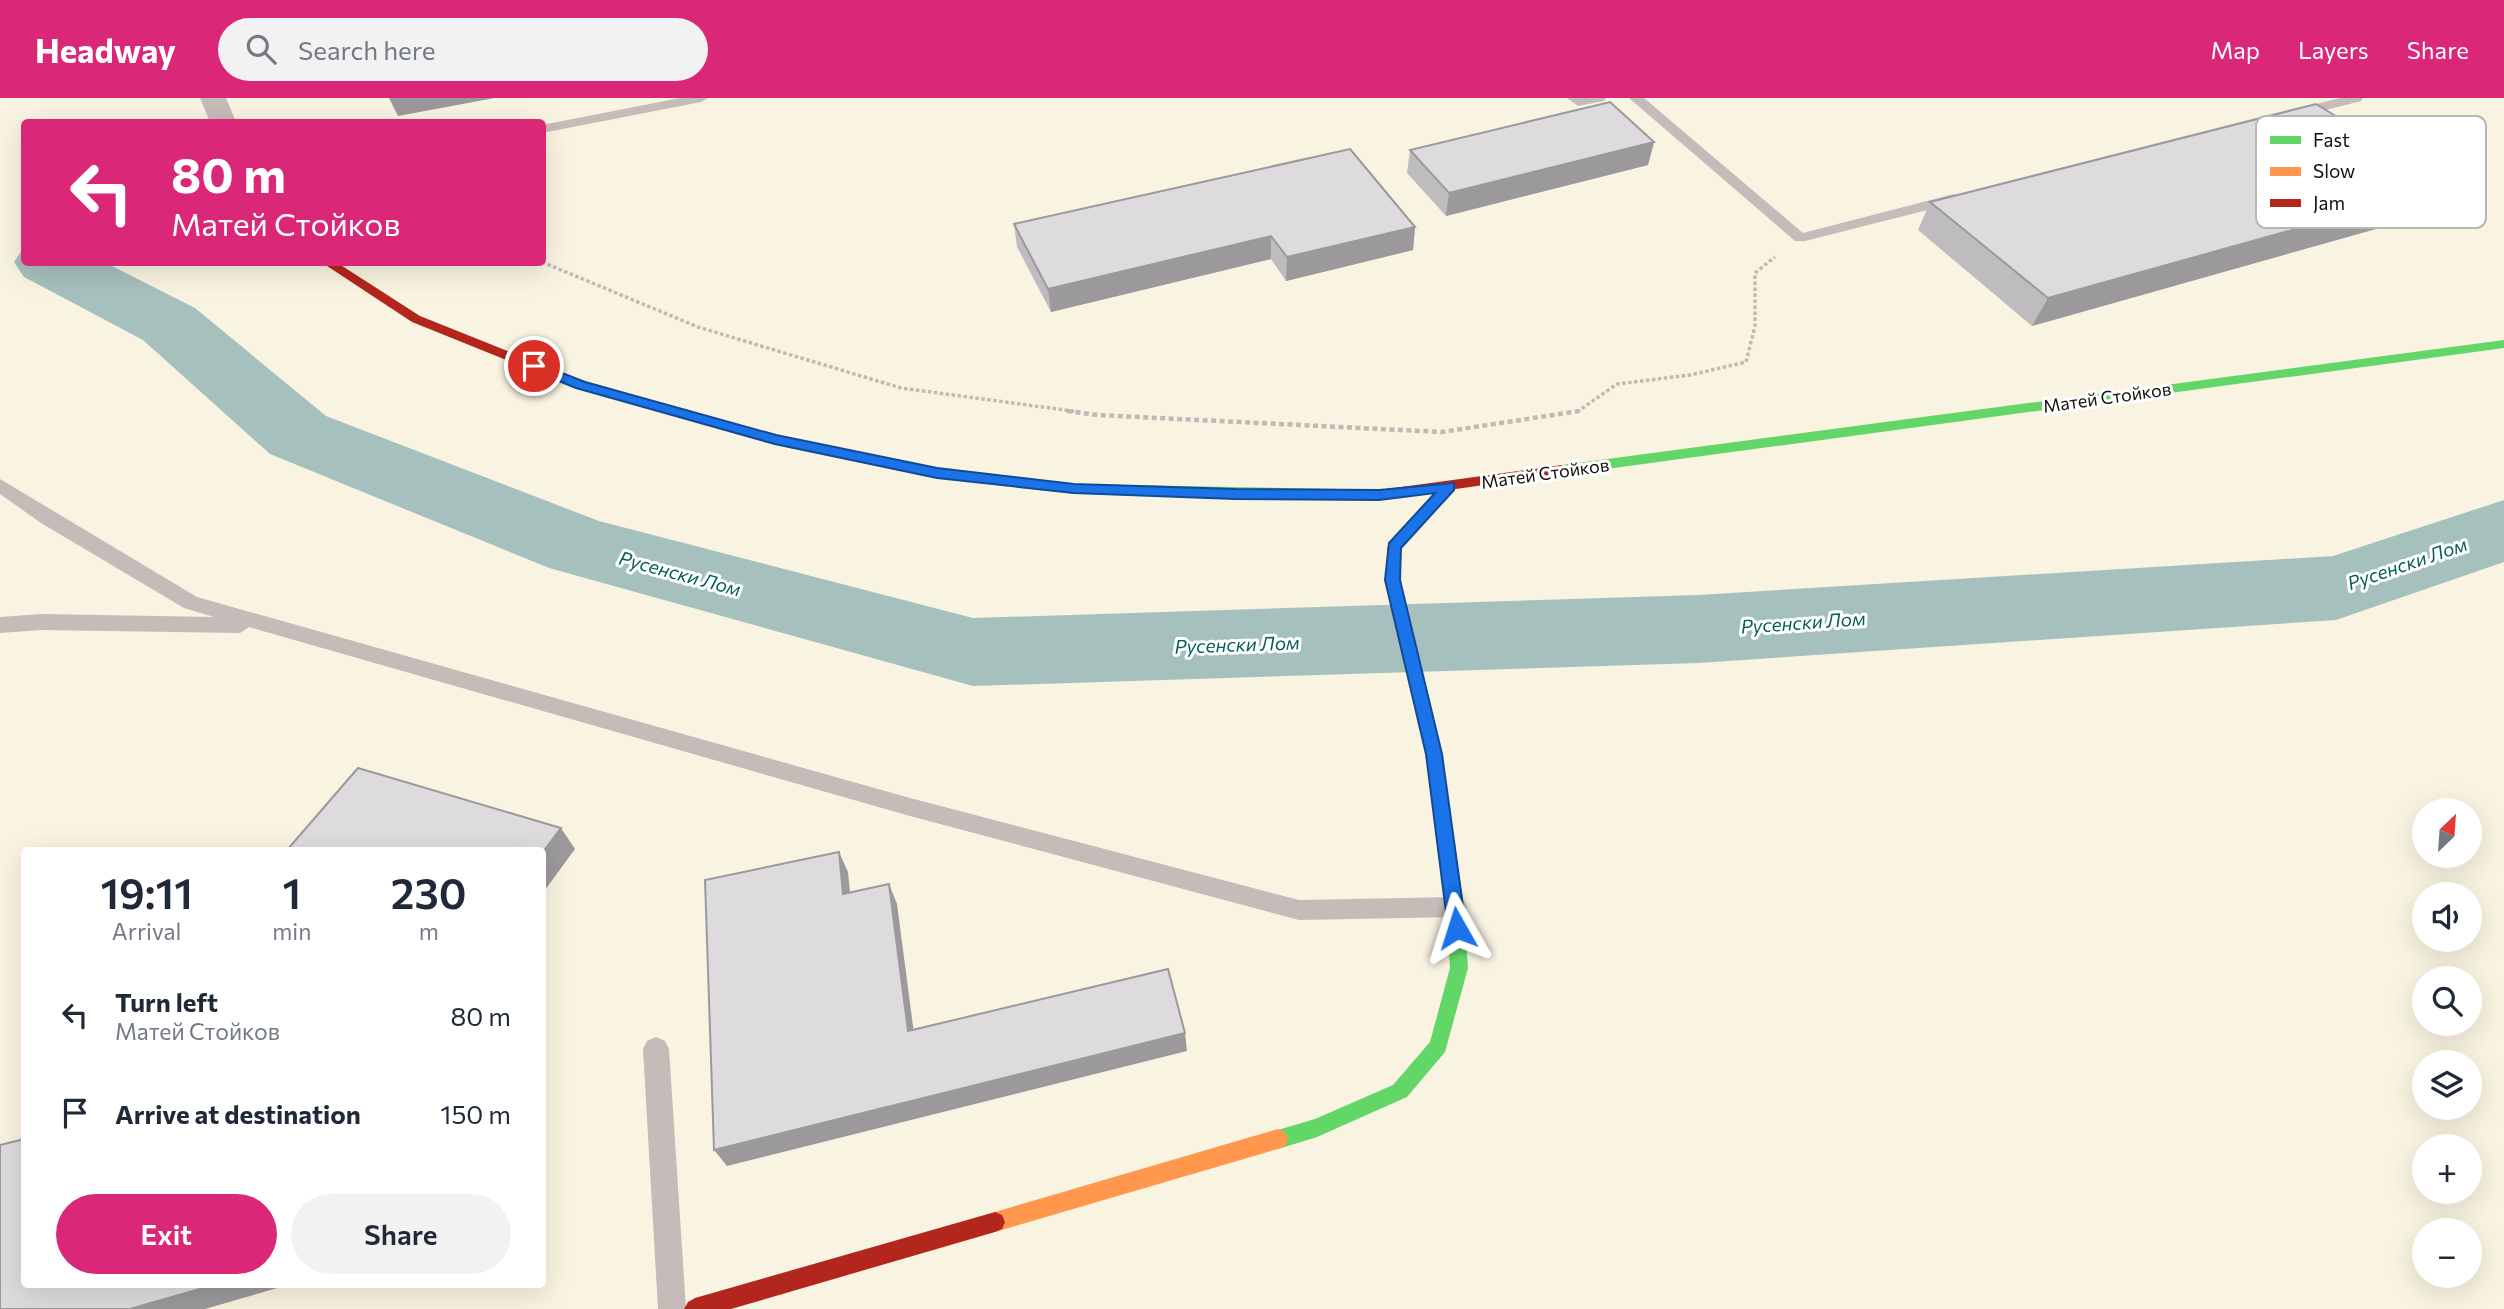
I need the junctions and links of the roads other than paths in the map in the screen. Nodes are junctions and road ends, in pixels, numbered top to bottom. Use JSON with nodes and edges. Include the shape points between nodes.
{"nodes":[{"id":1,"x":213,"y":98,"type":"edge"},
{"id":2,"x":701,"y":98,"type":"edge"},
{"id":3,"x":1574,"y":98,"type":"edge"},
{"id":4,"x":1599,"y":98,"type":"edge"},
{"id":5,"x":1636,"y":98,"type":"edge"},
{"id":6,"x":2356,"y":98,"type":"edge"},
{"id":7,"x":2283,"y":116,"type":"edge"},
{"id":8,"x":222,"y":119,"type":"edge"},
{"id":9,"x":546,"y":128,"type":"edge"},
{"id":10,"x":1963,"y":197,"type":"edge"},
{"id":11,"x":333,"y":266,"type":"edge"},
{"id":12,"x":2504,"y":344,"type":"edge"},
{"id":13,"x":0,"y":485,"type":"edge"},
{"id":14,"x":1450,"y":486,"type":"junction"},
{"id":15,"x":0,"y":625,"type":"edge"},
{"id":16,"x":271,"y":625,"type":"junction"},
{"id":17,"x":1455,"y":907,"type":"junction"},
{"id":18,"x":656,"y":1049,"type":"dead end"},
{"id":19,"x":672,"y":1309,"type":"edge"},
{"id":20,"x":695,"y":1309,"type":"edge"}],
"edges":[{"from":1,"to":8,"type":"street"},
{"from":2,"to":9,"type":"lane"},
{"from":3,"to":4,"type":"lane","via":[[1578,102]]},
{"from":5,"to":10,"type":"lane","via":[[1800,237]]},
{"from":6,"to":7,"type":"lane"},
{"from":11,"to":14,"type":"street","name":"Матей Стойков","via":[[416,319],[580,385],[775,440],[937,473],[1074,489],[1235,494],[1379,495]]},
{"from":12,"to":14,"type":"street","name":"Матей Стойков"},
{"from":13,"to":16,"type":"lane","via":[[191,603]]},
{"from":14,"to":17,"type":"street","via":[[1394,547],[1393,580],[1434,754]]},
{"from":15,"to":16,"type":"lane"},
{"from":16,"to":17,"type":"lane","via":[[910,807],[1299,910]]},
{"from":17,"to":20,"type":"street","via":[[1460,968],[1438,1046],[1400,1091],[1317,1128]]},
{"from":18,"to":19,"type":"lane"}]}
